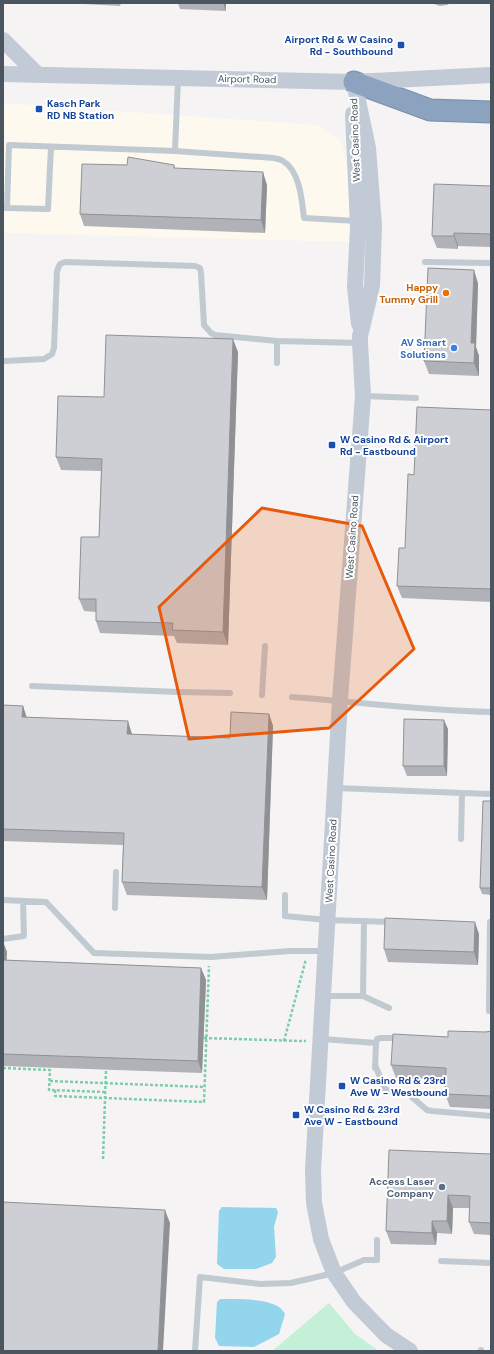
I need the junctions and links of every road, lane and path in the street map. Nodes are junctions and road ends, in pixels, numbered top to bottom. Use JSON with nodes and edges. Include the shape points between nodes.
{"nodes":[{"id":1,"x":3,"y":40,"type":"edge"},
{"id":2,"x":3,"y":74,"type":"edge"},
{"id":3,"x":38,"y":75,"type":"junction"},
{"id":4,"x":491,"y":75,"type":"edge"},
{"id":5,"x":178,"y":78,"type":"junction"},
{"id":6,"x":354,"y":82,"type":"junction"},
{"id":7,"x":491,"y":112,"type":"edge"},
{"id":8,"x":51,"y":147,"type":"junction"},
{"id":9,"x":175,"y":152,"type":"junction"},
{"id":10,"x":5,"y":208,"type":"edge"},
{"id":11,"x":358,"y":221,"type":"junction"},
{"id":12,"x":425,"y":262,"type":"dead end"},
{"id":13,"x":491,"y":263,"type":"edge"},
{"id":14,"x":360,"y":340,"type":"junction"},
{"id":15,"x":277,"y":341,"type":"junction"},
{"id":16,"x":5,"y":361,"type":"dead end"},
{"id":17,"x":277,"y":363,"type":"dead end"},
{"id":18,"x":363,"y":396,"type":"junction"},
{"id":19,"x":416,"y":398,"type":"dead end"},
{"id":20,"x":265,"y":646,"type":"dead end"},
{"id":21,"x":32,"y":686,"type":"dead end"},
{"id":22,"x":230,"y":692,"type":"dead end"},
{"id":23,"x":262,"y":695,"type":"dead end"},
{"id":24,"x":292,"y":697,"type":"dead end"},
{"id":25,"x":340,"y":700,"type":"junction"},
{"id":26,"x":491,"y":712,"type":"edge"},
{"id":27,"x":335,"y":788,"type":"junction"},
{"id":28,"x":462,"y":793,"type":"junction"},
{"id":29,"x":491,"y":794,"type":"edge"},
{"id":30,"x":461,"y":839,"type":"dead end"},
{"id":31,"x":116,"y":872,"type":"dead end"},
{"id":32,"x":285,"y":895,"type":"dead end"},
{"id":33,"x":3,"y":900,"type":"edge"},
{"id":34,"x":23,"y":901,"type":"junction"},
{"id":35,"x":115,"y":908,"type":"dead end"},
{"id":36,"x":327,"y":920,"type":"junction"},
{"id":37,"x":364,"y":921,"type":"junction"},
{"id":38,"x":398,"y":922,"type":"edge"},
{"id":39,"x":490,"y":922,"type":"edge"},
{"id":40,"x":3,"y":939,"type":"edge"},
{"id":41,"x":308,"y":951,"type":"junction"},
{"id":42,"x":326,"y":951,"type":"junction"},
{"id":43,"x":210,"y":957,"type":"junction"},
{"id":44,"x":323,"y":996,"type":"junction"},
{"id":45,"x":363,"y":996,"type":"junction"},
{"id":46,"x":389,"y":1008,"type":"dead end"},
{"id":47,"x":491,"y":1011,"type":"edge"},
{"id":48,"x":205,"y":1038,"type":"junction"},
{"id":49,"x":320,"y":1038,"type":"junction"},
{"id":50,"x":410,"y":1038,"type":"edge"},
{"id":51,"x":284,"y":1041,"type":"junction"},
{"id":52,"x":301,"y":1041,"type":"dead end"},
{"id":53,"x":376,"y":1043,"type":"junction"},
{"id":54,"x":375,"y":1065,"type":"junction"},
{"id":55,"x":3,"y":1068,"type":"edge"},
{"id":56,"x":106,"y":1070,"type":"edge"},
{"id":57,"x":374,"y":1072,"type":"dead end"},
{"id":58,"x":50,"y":1081,"type":"junction"},
{"id":59,"x":106,"y":1083,"type":"junction"},
{"id":60,"x":205,"y":1087,"type":"junction"},
{"id":61,"x":55,"y":1090,"type":"junction"},
{"id":62,"x":105,"y":1092,"type":"junction"},
{"id":63,"x":105,"y":1098,"type":"junction"},
{"id":64,"x":491,"y":1116,"type":"edge"},
{"id":65,"x":103,"y":1159,"type":"dead end"},
{"id":66,"x":377,"y":1240,"type":"dead end"},
{"id":67,"x":441,"y":1261,"type":"dead end"},
{"id":68,"x":491,"y":1263,"type":"edge"},
{"id":69,"x":334,"y":1273,"type":"junction"},
{"id":70,"x":195,"y":1351,"type":"edge"},
{"id":71,"x":410,"y":1351,"type":"edge"}],
"edges":[{"from":1,"to":3,"type":"street"},
{"from":2,"to":3,"type":"street","name":"Airport Road"},
{"from":3,"to":5,"type":"street","name":"Airport Road"},
{"from":4,"to":6,"type":"street","name":"Airport Road"},
{"from":5,"to":6,"type":"street","name":"Airport Road"},
{"from":5,"to":9,"type":"lane"},
{"from":6,"to":7,"type":"highway","via":[[430,110]]},
{"from":6,"to":11,"type":"street","name":"West Casino Road","via":[[352,105]]},
{"from":6,"to":14,"type":"street","name":"West Casino Road","via":[[368,148],[374,225],[372,286]]},
{"from":8,"to":9,"type":"lane"},
{"from":8,"to":10,"type":"lane","via":[[10,145]]},
{"from":8,"to":10,"type":"lane","via":[[48,209]]},
{"from":9,"to":11,"type":"lane","via":[[274,158],[283,161],[299,184],[304,218]]},
{"from":11,"to":14,"type":"street","name":"West Casino Road","via":[[355,287]]},
{"from":12,"to":13,"type":"lane"},
{"from":14,"to":15,"type":"lane"},
{"from":14,"to":18,"type":"street","name":"West Casino Road"},
{"from":15,"to":16,"type":"lane","via":[[211,333],[204,324],[201,273],[200,268],[195,266],[65,262],[60,264],[57,271],[52,354],[44,359]]},
{"from":15,"to":17,"type":"lane"},
{"from":18,"to":19,"type":"lane"},
{"from":18,"to":25,"type":"street","name":"West Casino Road"},
{"from":20,"to":23,"type":"lane"},
{"from":21,"to":22,"type":"lane"},
{"from":24,"to":25,"type":"lane"},
{"from":25,"to":26,"type":"lane","via":[[450,712]]},
{"from":25,"to":27,"type":"street","name":"West Casino Road"},
{"from":27,"to":28,"type":"lane"},
{"from":27,"to":36,"type":"street","name":"West Casino Road"},
{"from":28,"to":29,"type":"lane"},
{"from":28,"to":30,"type":"lane"},
{"from":31,"to":35,"type":"lane"},
{"from":32,"to":36,"type":"lane","via":[[285,916]]},
{"from":33,"to":34,"type":"lane"},
{"from":34,"to":40,"type":"lane","via":[[24,936]]},
{"from":34,"to":43,"type":"lane","via":[[46,902],[94,953]]},
{"from":36,"to":37,"type":"lane"},
{"from":36,"to":42,"type":"street","name":"West Casino Road"},
{"from":37,"to":38,"type":"lane"},
{"from":37,"to":45,"type":"lane"},
{"from":39,"to":47,"type":"lane"},
{"from":41,"to":42,"type":"lane"},
{"from":41,"to":43,"type":"lane"},
{"from":41,"to":51,"type":"path"},
{"from":42,"to":44,"type":"street","name":"West Casino Road"},
{"from":43,"to":48,"type":"path"},
{"from":44,"to":45,"type":"lane"},
{"from":44,"to":49,"type":"street","name":"West Casino Road"},
{"from":45,"to":46,"type":"lane"},
{"from":48,"to":51,"type":"path"},
{"from":48,"to":60,"type":"path"},
{"from":49,"to":53,"type":"lane"},
{"from":49,"to":69,"type":"street","name":"West Casino Road","via":[[313,1170],[314,1204],[321,1239]]},
{"from":50,"to":53,"type":"lane","via":[[381,1038],[377,1039]]},
{"from":51,"to":52,"type":"path"},
{"from":53,"to":54,"type":"lane"},
{"from":54,"to":57,"type":"lane"},
{"from":54,"to":64,"type":"lane","via":[[385,1088],[394,1093],[407,1093],[426,1110]]},
{"from":55,"to":58,"type":"path","via":[[50,1070]]},
{"from":56,"to":59,"type":"path"},
{"from":58,"to":59,"type":"path"},
{"from":58,"to":61,"type":"path","via":[[49,1090]]},
{"from":59,"to":60,"type":"path"},
{"from":59,"to":62,"type":"path"},
{"from":60,"to":63,"type":"path","via":[[204,1102]]},
{"from":61,"to":62,"type":"path"},
{"from":61,"to":63,"type":"path","via":[[55,1096]]},
{"from":62,"to":63,"type":"path"},
{"from":63,"to":65,"type":"path"},
{"from":66,"to":69,"type":"lane","via":[[377,1260],[364,1260]]},
{"from":67,"to":68,"type":"lane"},
{"from":69,"to":70,"type":"lane","via":[[291,1283],[260,1284],[200,1277]]},
{"from":69,"to":71,"type":"street","name":"West Casino Road","via":[[354,1302],[381,1330]]}]}
